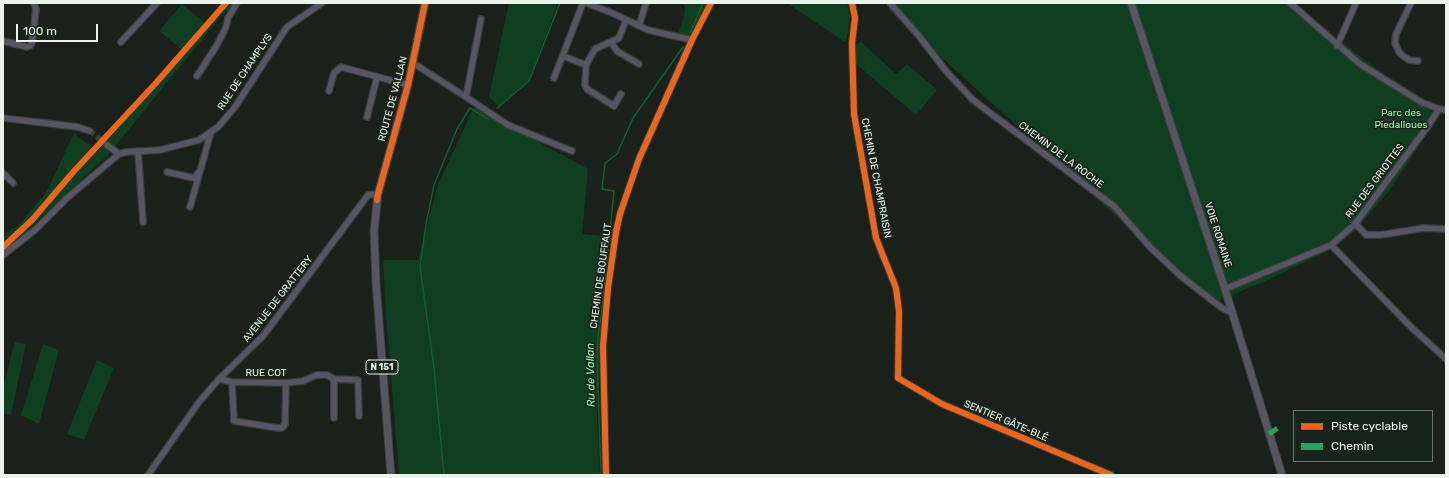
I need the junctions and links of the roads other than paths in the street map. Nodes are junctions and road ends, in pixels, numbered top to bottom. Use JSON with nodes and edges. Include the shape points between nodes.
{"nodes":[{"id":1,"x":33,"y":3,"type":"edge"},
{"id":2,"x":157,"y":3,"type":"edge"},
{"id":3,"x":237,"y":3,"type":"edge"},
{"id":4,"x":322,"y":3,"type":"edge"},
{"id":5,"x":425,"y":3,"type":"edge"},
{"id":6,"x":583,"y":3,"type":"edge"},
{"id":7,"x":586,"y":3,"type":"edge"},
{"id":8,"x":646,"y":3,"type":"edge"},
{"id":9,"x":711,"y":3,"type":"edge"},
{"id":10,"x":852,"y":3,"type":"edge"},
{"id":11,"x":890,"y":3,"type":"edge"},
{"id":12,"x":1130,"y":3,"type":"edge"},
{"id":13,"x":1290,"y":3,"type":"edge"},
{"id":14,"x":1356,"y":3,"type":"edge"},
{"id":15,"x":1411,"y":3,"type":"edge"},
{"id":16,"x":480,"y":19,"type":"dead end"},
{"id":17,"x":626,"y":20,"type":"junction"},
{"id":18,"x":639,"y":26,"type":"junction"},
{"id":19,"x":687,"y":39,"type":"junction"},
{"id":20,"x":3,"y":41,"type":"edge"},
{"id":21,"x":121,"y":42,"type":"dead end"},
{"id":22,"x":611,"y":42,"type":"junction"},
{"id":23,"x":1337,"y":46,"type":"junction"},
{"id":24,"x":563,"y":56,"type":"junction"},
{"id":25,"x":1418,"y":61,"type":"dead end"},
{"id":26,"x":413,"y":64,"type":"junction"},
{"id":27,"x":639,"y":64,"type":"dead end"},
{"id":28,"x":586,"y":65,"type":"junction"},
{"id":29,"x":197,"y":76,"type":"dead end"},
{"id":30,"x":377,"y":76,"type":"junction"},
{"id":31,"x":554,"y":78,"type":"dead end"},
{"id":32,"x":408,"y":85,"type":"junction"},
{"id":33,"x":329,"y":91,"type":"dead end"},
{"id":34,"x":621,"y":94,"type":"dead end"},
{"id":35,"x":466,"y":97,"type":"junction"},
{"id":36,"x":1439,"y":109,"type":"junction"},
{"id":37,"x":1446,"y":110,"type":"edge"},
{"id":38,"x":367,"y":117,"type":"dead end"},
{"id":39,"x":3,"y":118,"type":"edge"},
{"id":40,"x":90,"y":132,"type":"tunnel mouth"},
{"id":41,"x":211,"y":132,"type":"junction"},
{"id":42,"x":107,"y":145,"type":"tunnel mouth"},
{"id":43,"x":138,"y":151,"type":"junction"},
{"id":44,"x":572,"y":151,"type":"dead end"},
{"id":45,"x":119,"y":154,"type":"junction"},
{"id":46,"x":167,"y":172,"type":"dead end"},
{"id":47,"x":199,"y":172,"type":"junction"},
{"id":48,"x":3,"y":173,"type":"edge"},
{"id":49,"x":13,"y":183,"type":"dead end"},
{"id":50,"x":378,"y":194,"type":"junction"},
{"id":51,"x":190,"y":207,"type":"dead end"},
{"id":52,"x":143,"y":222,"type":"dead end"},
{"id":53,"x":1355,"y":223,"type":"junction"},
{"id":54,"x":1446,"y":229,"type":"edge"},
{"id":55,"x":1331,"y":245,"type":"junction"},
{"id":56,"x":3,"y":255,"type":"edge"},
{"id":57,"x":1225,"y":289,"type":"junction"},
{"id":58,"x":1231,"y":311,"type":"junction"},
{"id":59,"x":1446,"y":359,"type":"edge"},
{"id":60,"x":898,"y":378,"type":"joint"},
{"id":61,"x":219,"y":379,"type":"junction"},
{"id":62,"x":334,"y":379,"type":"junction"},
{"id":63,"x":232,"y":382,"type":"junction"},
{"id":64,"x":286,"y":382,"type":"junction"},
{"id":65,"x":359,"y":416,"type":"dead end"},
{"id":66,"x":334,"y":418,"type":"dead end"},
{"id":67,"x":148,"y":475,"type":"edge"},
{"id":68,"x":391,"y":475,"type":"edge"},
{"id":69,"x":606,"y":475,"type":"edge"},
{"id":70,"x":1111,"y":475,"type":"edge"},
{"id":71,"x":1282,"y":475,"type":"edge"}],
"edges":[{"from":1,"to":20,"type":"street","via":[[36,9],[30,46]]},
{"from":2,"to":21,"type":"street"},
{"from":3,"to":29,"type":"street","via":[[217,45]]},
{"from":4,"to":41,"type":"street","name":"RUE DE CHAMPLYS","via":[[287,27],[235,107]]},
{"from":5,"to":26,"type":"main road","name":"ROUTE DE VALLAN","number":"N 151"},
{"from":6,"to":24,"type":"street"},
{"from":7,"to":17,"type":"street"},
{"from":8,"to":18,"type":"street"},
{"from":9,"to":19,"type":"street","name":"CHEMIN DE BOUFFAUT"},
{"from":10,"to":60,"type":"street","name":"CHEMIN DE CHAMPRAISIN","via":[[854,114],[876,238],[896,288],[900,312]]},
{"from":11,"to":58,"type":"street","name":"CHEMIN DE LA ROCHE","via":[[973,100],[1116,208],[1150,247],[1182,277],[1222,308]]},
{"from":12,"to":57,"type":"main road","name":"VOIE ROMAINE"},
{"from":13,"to":23,"type":"street"},
{"from":14,"to":23,"type":"street"},
{"from":15,"to":25,"type":"street","via":[[1398,29],[1396,43],[1398,52],[1410,60]]},
{"from":16,"to":35,"type":"street"},
{"from":17,"to":18,"type":"street"},
{"from":17,"to":22,"type":"street","via":[[619,38]]},
{"from":18,"to":19,"type":"street"},
{"from":19,"to":69,"type":"street","name":"CHEMIN DE BOUFFAUT","via":[[639,159],[616,232],[603,346]]},
{"from":22,"to":27,"type":"street","via":[[617,51]]},
{"from":22,"to":28,"type":"street","via":[[595,49]]},
{"from":23,"to":36,"type":"street","via":[[1360,64],[1421,102]]},
{"from":24,"to":28,"type":"street"},
{"from":24,"to":31,"type":"street"},
{"from":26,"to":32,"type":"main road","name":"ROUTE DE VALLAN","number":"N 151"},
{"from":26,"to":35,"type":"street"},
{"from":28,"to":34,"type":"street","via":[[587,89],[614,106]]},
{"from":30,"to":32,"type":"street"},
{"from":30,"to":33,"type":"street","via":[[341,67],[334,73]]},
{"from":30,"to":38,"type":"street"},
{"from":32,"to":50,"type":"main road","name":"ROUTE DE VALLAN","number":"N 151"},
{"from":35,"to":44,"type":"street","via":[[508,126]]},
{"from":36,"to":37,"type":"street"},
{"from":36,"to":53,"type":"street","name":"RUE DES GRIOTTES"},
{"from":39,"to":40,"type":"street","via":[[78,127]]},
{"from":41,"to":43,"type":"street","name":"RUE DE CHAMPLYS","via":[[199,140],[160,150]]},
{"from":41,"to":47,"type":"street"},
{"from":42,"to":45,"type":"street"},
{"from":43,"to":45,"type":"street","name":"RUE DE CHAMPLYS"},
{"from":43,"to":52,"type":"street"},
{"from":45,"to":56,"type":"street","via":[[67,198],[35,230]]},
{"from":46,"to":47,"type":"street","via":[[194,178]]},
{"from":47,"to":51,"type":"street"},
{"from":48,"to":49,"type":"street"},
{"from":50,"to":61,"type":"street","name":"AVENUE DE GRATTERY","via":[[368,195],[263,336]]},
{"from":50,"to":68,"type":"main road","name":"ROUTE DE VALLAN","number":"N 151","via":[[374,259]]},
{"from":53,"to":54,"type":"street","via":[[1366,235],[1424,228]]},
{"from":53,"to":55,"type":"street","name":"RUE DES GRIOTTES"},
{"from":55,"to":57,"type":"street","name":"RUE DES GRIOTTES"},
{"from":55,"to":59,"type":"street"},
{"from":57,"to":58,"type":"main road","name":"VOIE ROMAINE"},
{"from":58,"to":71,"type":"main road","name":"VOIE ROMAINE"},
{"from":60,"to":70,"type":"street","name":"SENTIER GÂTE-BLÉ","via":[[942,404]]},
{"from":61,"to":63,"type":"street","name":"RUE COT"},
{"from":61,"to":67,"type":"street","name":"AVENUE DE GRATTERY","via":[[199,402]]},
{"from":62,"to":64,"type":"street","name":"RUE COT","via":[[327,375],[317,375],[303,381]]},
{"from":62,"to":65,"type":"street","name":"RUE COT","via":[[358,380]]},
{"from":62,"to":66,"type":"street"},
{"from":63,"to":64,"type":"street","name":"RUE COT"},
{"from":63,"to":64,"type":"street","via":[[234,422],[282,428],[285,424]]}]}
